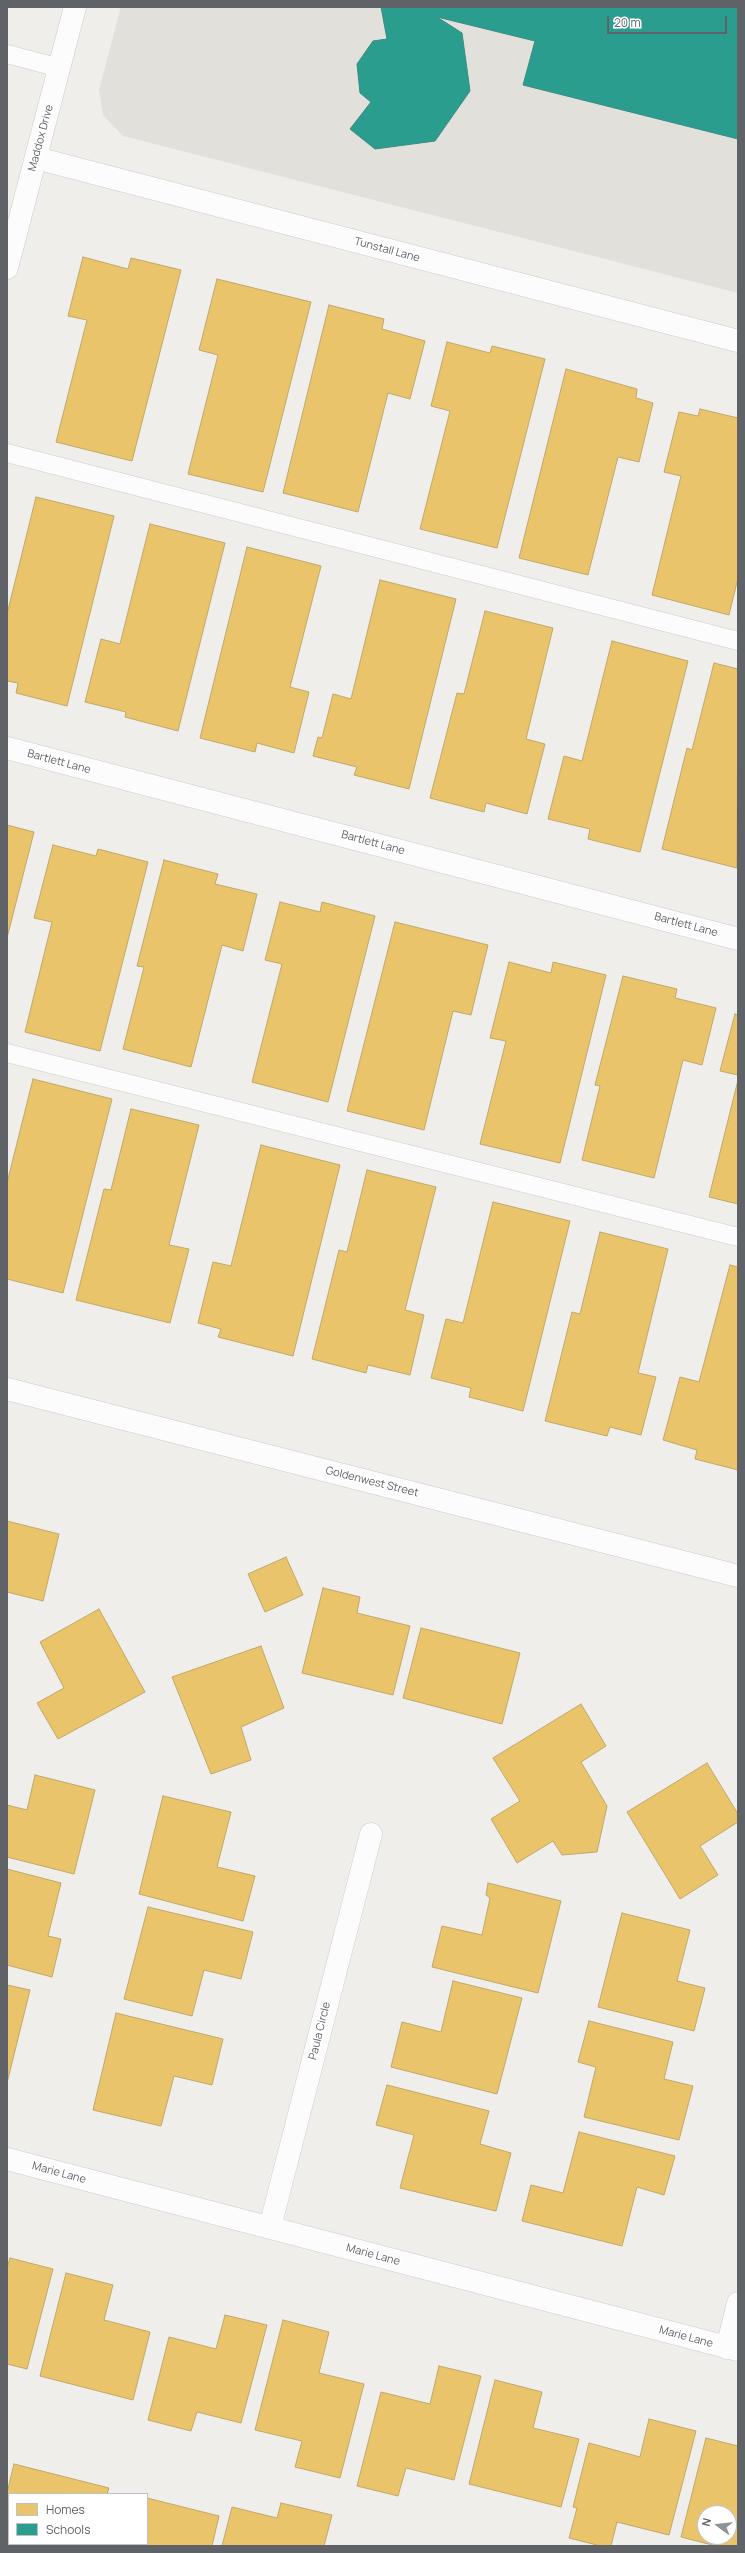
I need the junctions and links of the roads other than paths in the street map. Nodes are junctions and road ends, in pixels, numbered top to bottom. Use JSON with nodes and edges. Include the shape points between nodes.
{"nodes":[{"id":1,"x":75,"y":7,"type":"edge"},
{"id":2,"x":7,"y":54,"type":"edge"},
{"id":3,"x":60,"y":68,"type":"junction"},
{"id":4,"x":36,"y":158,"type":"junction"},
{"id":5,"x":7,"y":268,"type":"edge"},
{"id":6,"x":738,"y":341,"type":"edge"},
{"id":7,"x":7,"y":453,"type":"edge"},
{"id":8,"x":738,"y":641,"type":"edge"},
{"id":9,"x":7,"y":748,"type":"edge"},
{"id":10,"x":738,"y":938,"type":"edge"},
{"id":11,"x":7,"y":1053,"type":"edge"},
{"id":12,"x":738,"y":1237,"type":"edge"},
{"id":13,"x":7,"y":1389,"type":"edge"},
{"id":14,"x":738,"y":1576,"type":"edge"},
{"id":15,"x":371,"y":1834,"type":"dead end"},
{"id":16,"x":7,"y":2159,"type":"edge"},
{"id":17,"x":270,"y":2228,"type":"junction"},
{"id":18,"x":738,"y":2303,"type":"edge"},
{"id":19,"x":732,"y":2349,"type":"edge"}],
"edges":[{"from":1,"to":3,"type":"street","name":"Maddox Drive"},
{"from":2,"to":3,"type":"lane"},
{"from":3,"to":4,"type":"street","name":"Maddox Drive"},
{"from":4,"to":5,"type":"street","name":"Maddox Drive"},
{"from":4,"to":6,"type":"street","name":"Tunstall Lane"},
{"from":7,"to":8,"type":"lane"},
{"from":9,"to":10,"type":"street","name":"Bartlett Lane"},
{"from":11,"to":12,"type":"lane"},
{"from":13,"to":14,"type":"street","name":"Goldenwest Street"},
{"from":15,"to":17,"type":"street","name":"Paula Circle"},
{"from":16,"to":17,"type":"street","name":"Marie Lane"},
{"from":17,"to":19,"type":"street","name":"Marie Lane"},
{"from":18,"to":19,"type":"street"}]}
